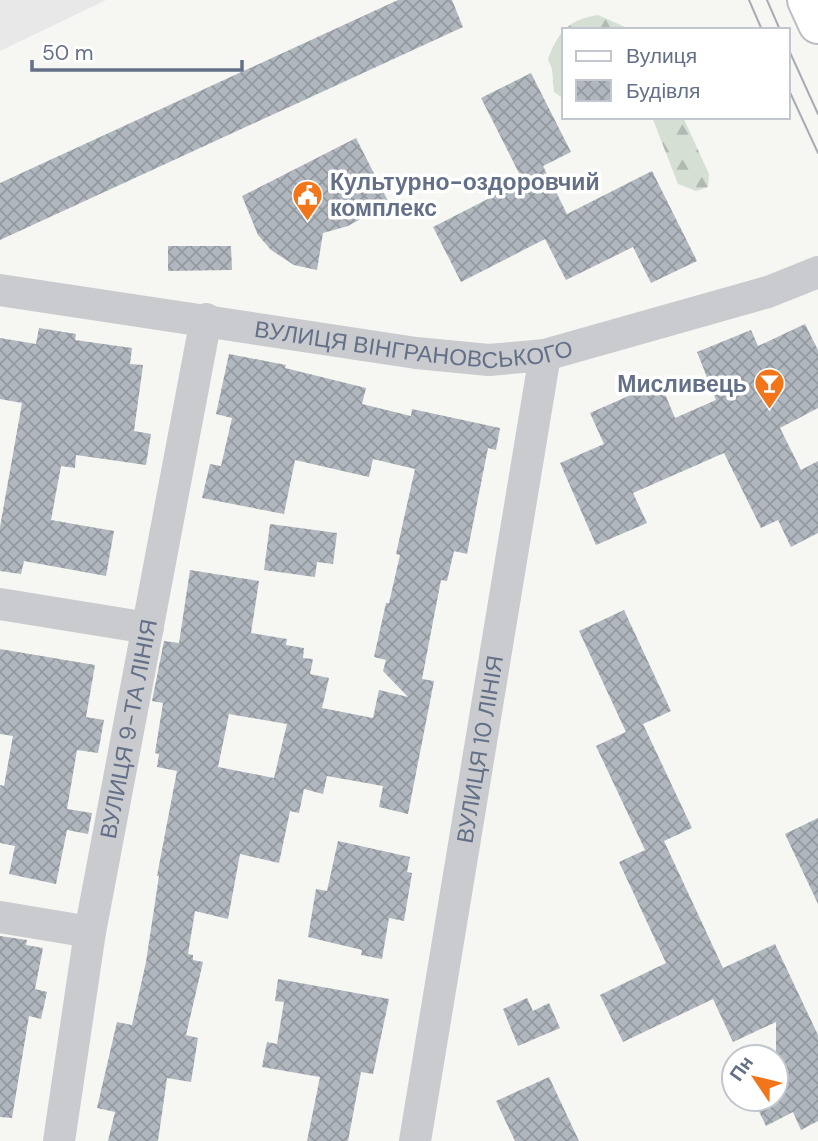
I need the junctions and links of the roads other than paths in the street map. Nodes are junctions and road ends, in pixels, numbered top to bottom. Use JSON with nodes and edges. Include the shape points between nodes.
{"nodes":[{"id":1,"x":807,"y":0,"type":"edge"},
{"id":2,"x":818,"y":24,"type":"edge"},
{"id":3,"x":818,"y":272,"type":"edge"},
{"id":4,"x":0,"y":290,"type":"edge"},
{"id":5,"x":206,"y":319,"type":"junction"},
{"id":6,"x":545,"y":355,"type":"junction"},
{"id":7,"x":0,"y":604,"type":"edge"},
{"id":8,"x":148,"y":628,"type":"junction"},
{"id":9,"x":0,"y":917,"type":"edge"},
{"id":10,"x":89,"y":932,"type":"junction"},
{"id":11,"x":59,"y":1141,"type":"edge"},
{"id":12,"x":415,"y":1141,"type":"edge"}],
"edges":[{"from":1,"to":2,"type":"main road"},
{"from":3,"to":6,"type":"street","name":"ВУЛИЦЯ ВІНГРАНОВСЬКОГО","via":[[768,292]]},
{"from":4,"to":5,"type":"street","name":"ВУЛИЦЯ ВІНГРАНОВСЬКОГО"},
{"from":5,"to":6,"type":"street","name":"ВУЛИЦЯ ВІНГРАНОВСЬКОГО","via":[[416,353],[489,360]]},
{"from":5,"to":8,"type":"street","name":"ВУЛИЦЯ 9-ТА ЛІНІЯ"},
{"from":6,"to":12,"type":"street","name":"ВУЛИЦЯ 10 ЛІНІЯ"},
{"from":7,"to":8,"type":"street"},
{"from":8,"to":10,"type":"street","name":"ВУЛИЦЯ 9-ТА ЛІНІЯ"},
{"from":9,"to":10,"type":"street"},
{"from":10,"to":11,"type":"street","name":"ВУЛИЦЯ 9-ТА ЛІНІЯ"}]}
